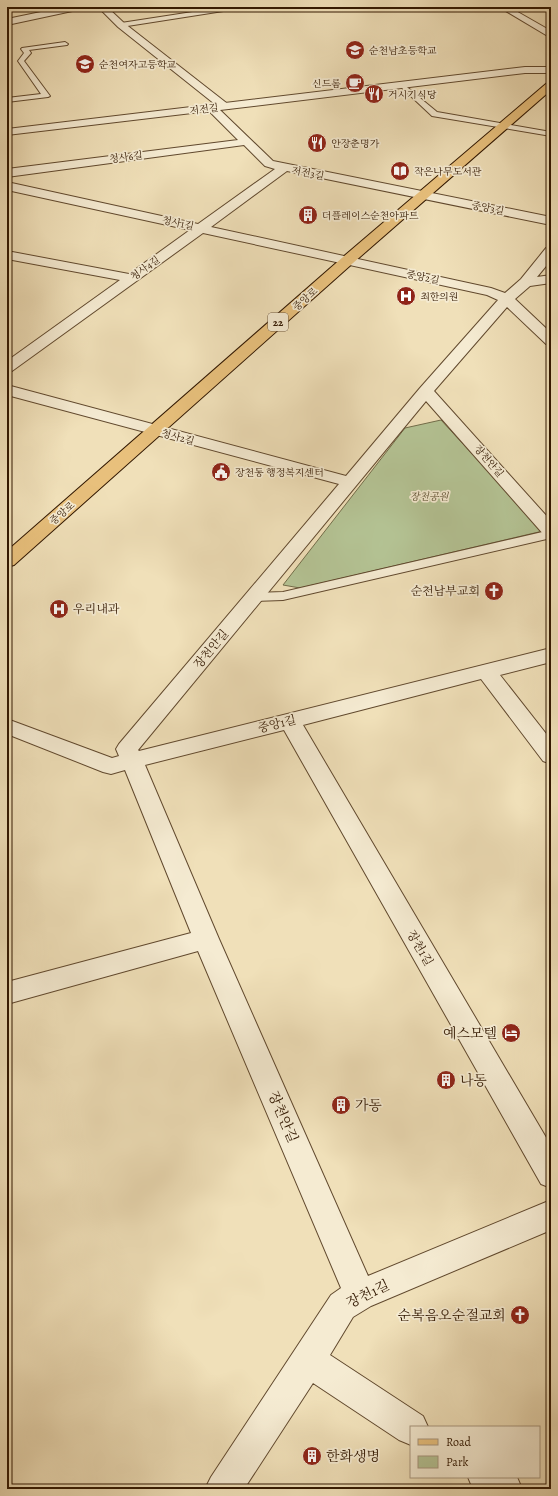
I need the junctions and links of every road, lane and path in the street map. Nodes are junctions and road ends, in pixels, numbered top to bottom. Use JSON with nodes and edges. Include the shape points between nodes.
{"nodes":[{"id":1,"x":77,"y":7,"type":"edge"},
{"id":2,"x":102,"y":7,"type":"edge"},
{"id":3,"x":236,"y":7,"type":"edge"},
{"id":4,"x":503,"y":7,"type":"edge"},
{"id":5,"x":7,"y":22,"type":"edge"},
{"id":6,"x":121,"y":25,"type":"junction"},
{"id":7,"x":551,"y":35,"type":"edge"},
{"id":8,"x":65,"y":44,"type":"dead end"},
{"id":9,"x":551,"y":70,"type":"edge"},
{"id":10,"x":402,"y":85,"type":"junction"},
{"id":11,"x":551,"y":85,"type":"edge"},
{"id":12,"x":7,"y":100,"type":"edge"},
{"id":13,"x":225,"y":107,"type":"junction"},
{"id":14,"x":212,"y":108,"type":"junction"},
{"id":15,"x":505,"y":126,"type":"junction"},
{"id":16,"x":7,"y":132,"type":"edge"},
{"id":17,"x":551,"y":134,"type":"edge"},
{"id":18,"x":245,"y":142,"type":"junction"},
{"id":19,"x":284,"y":168,"type":"junction"},
{"id":20,"x":7,"y":173,"type":"edge"},
{"id":21,"x":7,"y":186,"type":"edge"},
{"id":22,"x":425,"y":196,"type":"junction"},
{"id":23,"x":551,"y":221,"type":"edge"},
{"id":24,"x":201,"y":228,"type":"junction"},
{"id":25,"x":551,"y":251,"type":"edge"},
{"id":26,"x":7,"y":254,"type":"edge"},
{"id":27,"x":348,"y":260,"type":"junction"},
{"id":28,"x":131,"y":278,"type":"junction"},
{"id":29,"x":551,"y":279,"type":"edge"},
{"id":30,"x":526,"y":282,"type":"junction"},
{"id":31,"x":507,"y":299,"type":"junction"},
{"id":32,"x":551,"y":341,"type":"edge"},
{"id":33,"x":7,"y":368,"type":"edge"},
{"id":34,"x":7,"y":390,"type":"edge"},
{"id":35,"x":426,"y":391,"type":"junction"},
{"id":36,"x":156,"y":431,"type":"junction"},
{"id":37,"x":350,"y":482,"type":"junction"},
{"id":38,"x":551,"y":533,"type":"edge"},
{"id":39,"x":7,"y":561,"type":"edge"},
{"id":40,"x":254,"y":597,"type":"junction"},
{"id":41,"x":551,"y":655,"type":"edge"},
{"id":42,"x":486,"y":671,"type":"junction"},
{"id":43,"x":290,"y":721,"type":"junction"},
{"id":44,"x":7,"y":726,"type":"edge"},
{"id":45,"x":551,"y":756,"type":"edge"},
{"id":46,"x":132,"y":761,"type":"junction"},
{"id":47,"x":206,"y":939,"type":"junction"},
{"id":48,"x":7,"y":993,"type":"edge"},
{"id":49,"x":551,"y":1174,"type":"edge"},
{"id":50,"x":551,"y":1215,"type":"edge"},
{"id":51,"x":360,"y":1295,"type":"junction"},
{"id":52,"x":308,"y":1360,"type":"junction"},
{"id":53,"x":410,"y":1427,"type":"edge"},
{"id":54,"x":488,"y":1478,"type":"edge"},
{"id":55,"x":223,"y":1489,"type":"edge"},
{"id":56,"x":504,"y":1489,"type":"edge"}],
"edges":[{"from":1,"to":5,"type":"street"},
{"from":2,"to":6,"type":"street"},
{"from":3,"to":6,"type":"lane"},
{"from":4,"to":7,"type":"street"},
{"from":6,"to":13,"type":"street"},
{"from":8,"to":12,"type":"lane","via":[[24,49],[28,54],[21,61],[46,96]]},
{"from":9,"to":10,"type":"street","name":"저전길","via":[[525,70]]},
{"from":10,"to":13,"type":"street","name":"저전길"},
{"from":10,"to":15,"type":"lane","via":[[435,114]]},
{"from":11,"to":15,"type":"main road","name":"중앙로","number":"22"},
{"from":13,"to":14,"type":"street","name":"저전길"},
{"from":14,"to":16,"type":"street","name":"저전길"},
{"from":14,"to":18,"type":"street","name":"저전3길"},
{"from":15,"to":17,"type":"lane"},
{"from":15,"to":22,"type":"main road","name":"중앙로","number":"22"},
{"from":18,"to":19,"type":"street","name":"저전3길","via":[[269,164]]},
{"from":18,"to":20,"type":"street","name":"청사6길"},
{"from":19,"to":22,"type":"street","name":"저전3길"},
{"from":19,"to":24,"type":"street","name":"청사4길"},
{"from":21,"to":24,"type":"street","name":"청사1길"},
{"from":22,"to":23,"type":"street","name":"중앙3길"},
{"from":22,"to":27,"type":"main road","name":"중앙로","number":"22"},
{"from":24,"to":27,"type":"street","name":"청사1길"},
{"from":24,"to":28,"type":"street","name":"청사4길"},
{"from":25,"to":30,"type":"street"},
{"from":26,"to":28,"type":"street"},
{"from":27,"to":31,"type":"street","name":"중앙2길","via":[[491,292]]},
{"from":27,"to":36,"type":"main road","name":"중앙로","number":"22"},
{"from":28,"to":33,"type":"street","name":"청사4길"},
{"from":29,"to":30,"type":"street"},
{"from":30,"to":31,"type":"street","name":"장천안길"},
{"from":31,"to":32,"type":"street","name":"중앙2길"},
{"from":31,"to":35,"type":"street","name":"장천안길"},
{"from":34,"to":36,"type":"street","name":"청사2길"},
{"from":35,"to":37,"type":"street","name":"장천안길"},
{"from":35,"to":38,"type":"street","name":"장천안길"},
{"from":36,"to":37,"type":"street","name":"청사2길"},
{"from":36,"to":39,"type":"main road","name":"중앙로","number":"22"},
{"from":37,"to":40,"type":"street","name":"장천안길"},
{"from":38,"to":40,"type":"lane","via":[[283,596]]},
{"from":40,"to":46,"type":"street","name":"장천안길","via":[[127,749]]},
{"from":41,"to":42,"type":"street","name":"중앙1길"},
{"from":42,"to":43,"type":"street","name":"중앙1길"},
{"from":42,"to":45,"type":"street"},
{"from":43,"to":46,"type":"street","name":"중앙1길"},
{"from":43,"to":49,"type":"street","name":"장천1길"},
{"from":44,"to":46,"type":"street","name":"중앙1길","via":[[111,766]]},
{"from":46,"to":47,"type":"street","name":"장천안길"},
{"from":47,"to":48,"type":"street"},
{"from":47,"to":51,"type":"street","name":"장천안길"},
{"from":50,"to":51,"type":"street","name":"장천1길"},
{"from":51,"to":52,"type":"street","name":"장천1길","via":[[342,1306]]},
{"from":52,"to":53,"type":"street"},
{"from":52,"to":55,"type":"street","name":"장천1길"},
{"from":54,"to":56,"type":"street"}]}
